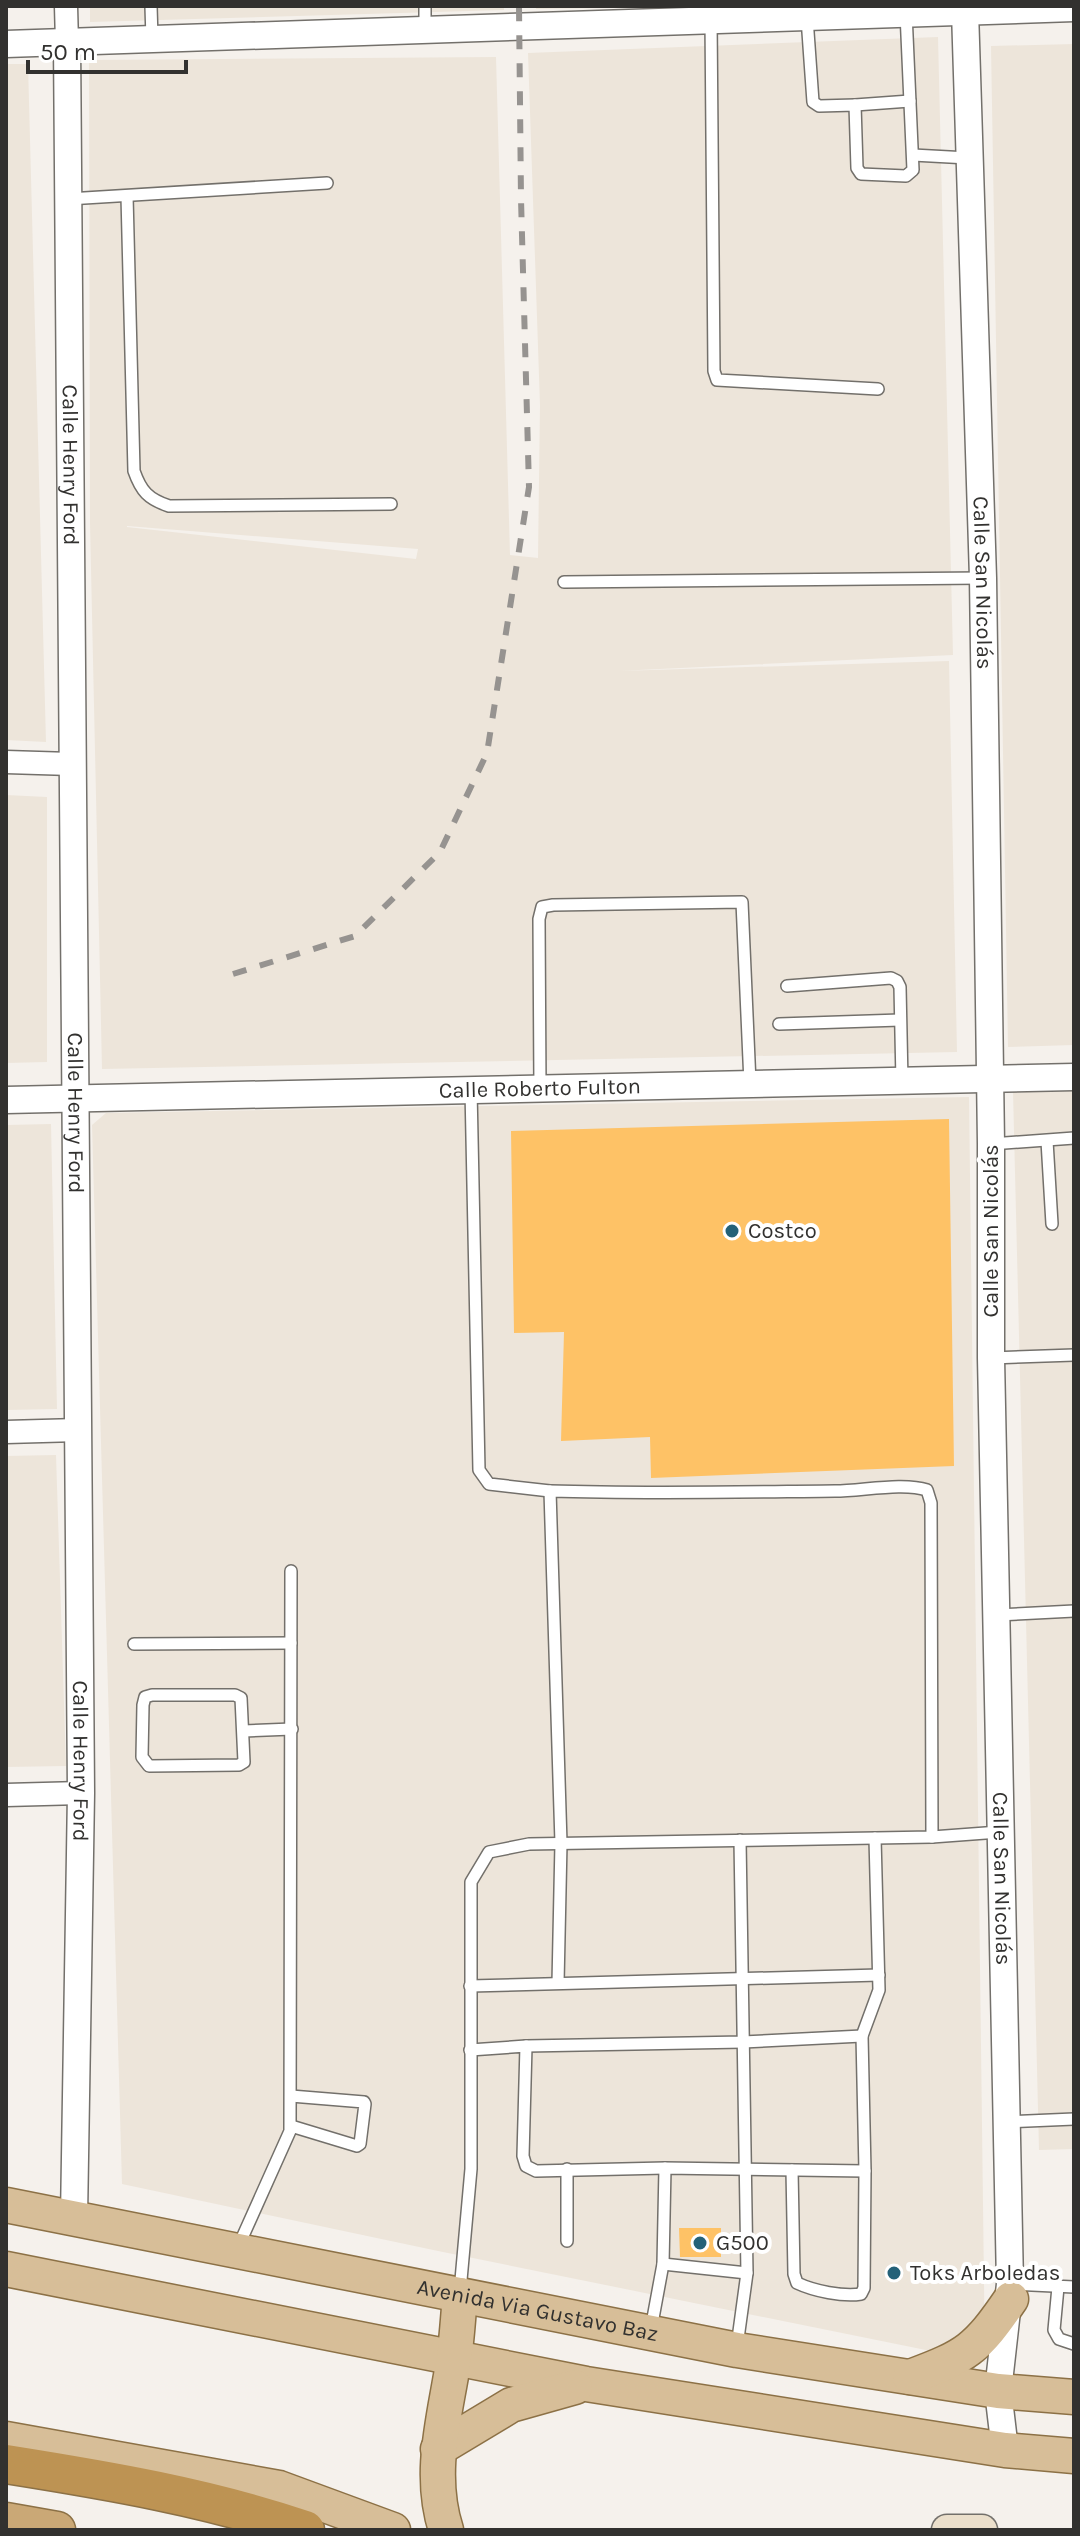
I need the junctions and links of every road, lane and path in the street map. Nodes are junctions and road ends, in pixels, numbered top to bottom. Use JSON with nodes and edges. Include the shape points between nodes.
{"nodes":[{"id":1,"x":66,"y":6,"type":"edge"},
{"id":2,"x":151,"y":6,"type":"edge"},
{"id":3,"x":1003,"y":7,"type":"edge"},
{"id":4,"x":1074,"y":8,"type":"edge"},
{"id":5,"x":965,"y":11,"type":"junction"},
{"id":6,"x":906,"y":12,"type":"junction"},
{"id":7,"x":807,"y":17,"type":"junction"},
{"id":8,"x":425,"y":18,"type":"edge"},
{"id":9,"x":711,"y":19,"type":"junction"},
{"id":10,"x":152,"y":40,"type":"junction"},
{"id":11,"x":67,"y":43,"type":"junction"},
{"id":12,"x":6,"y":44,"type":"edge"},
{"id":13,"x":910,"y":101,"type":"junction"},
{"id":14,"x":855,"y":105,"type":"junction"},
{"id":15,"x":913,"y":155,"type":"junction"},
{"id":16,"x":972,"y":158,"type":"junction"},
{"id":17,"x":327,"y":183,"type":"dead end"},
{"id":18,"x":127,"y":196,"type":"junction"},
{"id":19,"x":68,"y":200,"type":"junction"},
{"id":20,"x":878,"y":389,"type":"dead end"},
{"id":21,"x":391,"y":504,"type":"dead end"},
{"id":22,"x":983,"y":578,"type":"junction"},
{"id":23,"x":564,"y":582,"type":"dead end"},
{"id":24,"x":6,"y":762,"type":"edge"},
{"id":25,"x":71,"y":764,"type":"junction"},
{"id":26,"x":787,"y":986,"type":"dead end"},
{"id":27,"x":900,"y":1020,"type":"junction"},
{"id":28,"x":779,"y":1024,"type":"dead end"},
{"id":29,"x":1074,"y":1077,"type":"edge"},
{"id":30,"x":991,"y":1079,"type":"junction"},
{"id":31,"x":902,"y":1081,"type":"junction"},
{"id":32,"x":750,"y":1084,"type":"junction"},
{"id":33,"x":540,"y":1089,"type":"junction"},
{"id":34,"x":471,"y":1090,"type":"junction"},
{"id":35,"x":75,"y":1099,"type":"junction"},
{"id":36,"x":6,"y":1100,"type":"edge"},
{"id":37,"x":1074,"y":1138,"type":"edge"},
{"id":38,"x":1047,"y":1141,"type":"junction"},
{"id":39,"x":991,"y":1144,"type":"junction"},
{"id":40,"x":1052,"y":1224,"type":"dead end"},
{"id":41,"x":1074,"y":1355,"type":"edge"},
{"id":42,"x":991,"y":1358,"type":"junction"},
{"id":43,"x":78,"y":1430,"type":"junction"},
{"id":44,"x":6,"y":1432,"type":"edge"},
{"id":45,"x":550,"y":1491,"type":"junction"},
{"id":46,"x":291,"y":1571,"type":"dead end"},
{"id":47,"x":1074,"y":1611,"type":"edge"},
{"id":48,"x":997,"y":1615,"type":"junction"},
{"id":49,"x":291,"y":1643,"type":"junction"},
{"id":50,"x":134,"y":1644,"type":"dead end"},
{"id":51,"x":292,"y":1729,"type":"junction"},
{"id":52,"x":244,"y":1731,"type":"junction"},
{"id":53,"x":81,"y":1793,"type":"junction"},
{"id":54,"x":6,"y":1795,"type":"edge"},
{"id":55,"x":999,"y":1832,"type":"junction"},
{"id":56,"x":932,"y":1837,"type":"junction"},
{"id":57,"x":875,"y":1838,"type":"junction"},
{"id":58,"x":740,"y":1840,"type":"junction"},
{"id":59,"x":561,"y":1843,"type":"junction"},
{"id":60,"x":879,"y":1975,"type":"junction"},
{"id":61,"x":742,"y":1979,"type":"junction"},
{"id":62,"x":558,"y":1983,"type":"junction"},
{"id":63,"x":470,"y":1986,"type":"junction"},
{"id":64,"x":862,"y":2036,"type":"junction"},
{"id":65,"x":743,"y":2042,"type":"junction"},
{"id":66,"x":526,"y":2046,"type":"junction"},
{"id":67,"x":470,"y":2050,"type":"junction"},
{"id":68,"x":291,"y":2096,"type":"junction"},
{"id":69,"x":1074,"y":2119,"type":"edge"},
{"id":70,"x":1007,"y":2122,"type":"junction"},
{"id":71,"x":291,"y":2126,"type":"junction"},
{"id":72,"x":665,"y":2168,"type":"junction"},
{"id":73,"x":567,"y":2169,"type":"junction"},
{"id":74,"x":745,"y":2169,"type":"junction"},
{"id":75,"x":792,"y":2170,"type":"junction"},
{"id":76,"x":865,"y":2171,"type":"junction"},
{"id":77,"x":6,"y":2205,"type":"edge"},
{"id":78,"x":74,"y":2218,"type":"junction"},
{"id":79,"x":567,"y":2241,"type":"dead end"},
{"id":80,"x":236,"y":2251,"type":"junction"},
{"id":81,"x":663,"y":2264,"type":"junction"},
{"id":82,"x":6,"y":2269,"type":"edge"},
{"id":83,"x":747,"y":2273,"type":"junction"},
{"id":84,"x":1058,"y":2287,"type":"junction"},
{"id":85,"x":1074,"y":2287,"type":"edge"},
{"id":86,"x":1010,"y":2291,"type":"junction"},
{"id":87,"x":460,"y":2295,"type":"junction"},
{"id":88,"x":650,"y":2333,"type":"junction"},
{"id":89,"x":1074,"y":2344,"type":"edge"},
{"id":90,"x":737,"y":2350,"type":"junction"},
{"id":91,"x":454,"y":2360,"type":"junction"},
{"id":92,"x":907,"y":2379,"type":"junction"},
{"id":93,"x":586,"y":2384,"type":"junction"},
{"id":94,"x":998,"y":2391,"type":"junction"},
{"id":95,"x":1074,"y":2397,"type":"edge"},
{"id":96,"x":6,"y":2439,"type":"edge"},
{"id":97,"x":438,"y":2449,"type":"junction"},
{"id":98,"x":1005,"y":2450,"type":"junction"},
{"id":99,"x":1074,"y":2456,"type":"edge"},
{"id":100,"x":6,"y":2464,"type":"edge"},
{"id":101,"x":6,"y":2521,"type":"edge"},
{"id":102,"x":57,"y":2530,"type":"edge"},
{"id":103,"x":305,"y":2530,"type":"edge"},
{"id":104,"x":393,"y":2530,"type":"edge"},
{"id":105,"x":446,"y":2530,"type":"edge"},
{"id":106,"x":947,"y":2530,"type":"edge"},
{"id":107,"x":982,"y":2530,"type":"edge"}],
"edges":[{"from":1,"to":11,"type":"street","name":"Calle Henry Ford"},
{"from":2,"to":10,"type":"lane"},
{"from":3,"to":4,"type":"street"},
{"from":3,"to":5,"type":"street"},
{"from":5,"to":6,"type":"street"},
{"from":5,"to":16,"type":"street","name":"Calle San Nicolás"},
{"from":6,"to":7,"type":"street"},
{"from":6,"to":13,"type":"lane"},
{"from":7,"to":9,"type":"street"},
{"from":7,"to":14,"type":"lane","via":[[813,102]]},
{"from":8,"to":9,"type":"street"},
{"from":8,"to":10,"type":"street"},
{"from":9,"to":20,"type":"lane","via":[[717,380]]},
{"from":10,"to":11,"type":"street"},
{"from":11,"to":12,"type":"street"},
{"from":11,"to":19,"type":"street","name":"Calle Henry Ford"},
{"from":13,"to":14,"type":"lane"},
{"from":13,"to":15,"type":"lane"},
{"from":14,"to":15,"type":"lane","via":[[861,174],[912,174]]},
{"from":15,"to":16,"type":"lane"},
{"from":16,"to":22,"type":"street","name":"Calle San Nicolás"},
{"from":17,"to":18,"type":"lane"},
{"from":18,"to":19,"type":"lane"},
{"from":18,"to":21,"type":"lane","via":[[134,471],[140,488],[169,506]]},
{"from":19,"to":25,"type":"street","name":"Calle Henry Ford"},
{"from":22,"to":23,"type":"lane"},
{"from":22,"to":30,"type":"street","name":"Calle San Nicolás"},
{"from":24,"to":25,"type":"street"},
{"from":25,"to":35,"type":"street","name":"Calle Henry Ford"},
{"from":26,"to":27,"type":"lane","via":[[891,978],[900,987]]},
{"from":27,"to":28,"type":"lane"},
{"from":27,"to":31,"type":"lane"},
{"from":29,"to":30,"type":"street","name":"Calle Roberto Fulton"},
{"from":30,"to":31,"type":"street","name":"Calle Roberto Fulton"},
{"from":30,"to":39,"type":"street","name":"Calle San Nicolás"},
{"from":31,"to":32,"type":"street","name":"Calle Roberto Fulton"},
{"from":32,"to":33,"type":"street","name":"Calle Roberto Fulton"},
{"from":32,"to":33,"type":"lane","via":[[742,902],[569,904],[542,907],[539,919]]},
{"from":33,"to":34,"type":"street","name":"Calle Roberto Fulton"},
{"from":34,"to":35,"type":"street","name":"Calle Roberto Fulton"},
{"from":34,"to":45,"type":"lane","via":[[479,1470],[489,1484]]},
{"from":35,"to":36,"type":"street","name":"Calle Roberto Fulton"},
{"from":35,"to":43,"type":"street","name":"Calle Henry Ford"},
{"from":37,"to":38,"type":"lane"},
{"from":38,"to":39,"type":"lane"},
{"from":38,"to":40,"type":"lane"},
{"from":39,"to":42,"type":"street","name":"Calle San Nicolás"},
{"from":41,"to":42,"type":"lane"},
{"from":42,"to":48,"type":"street","name":"Calle San Nicolás"},
{"from":43,"to":44,"type":"street"},
{"from":43,"to":53,"type":"street","name":"Calle Henry Ford"},
{"from":45,"to":56,"type":"lane","via":[[927,1490]]},
{"from":45,"to":59,"type":"lane"},
{"from":46,"to":49,"type":"lane"},
{"from":47,"to":48,"type":"lane"},
{"from":48,"to":55,"type":"street","name":"Calle San Nicolás"},
{"from":49,"to":50,"type":"lane"},
{"from":49,"to":51,"type":"lane"},
{"from":51,"to":52,"type":"lane"},
{"from":51,"to":68,"type":"lane"},
{"from":52,"to":52,"type":"lane","via":[[241,1698],[235,1695],[152,1695],[143,1705],[142,1757],[149,1766],[239,1765],[244,1762]]},
{"from":53,"to":54,"type":"street"},
{"from":53,"to":78,"type":"street","name":"Calle Henry Ford"},
{"from":55,"to":56,"type":"lane"},
{"from":55,"to":70,"type":"street","name":"Calle San Nicolás"},
{"from":56,"to":57,"type":"lane"},
{"from":57,"to":58,"type":"lane"},
{"from":57,"to":60,"type":"lane"},
{"from":58,"to":59,"type":"lane"},
{"from":58,"to":61,"type":"lane"},
{"from":59,"to":62,"type":"lane"},
{"from":59,"to":63,"type":"lane","via":[[489,1852],[471,1882]]},
{"from":60,"to":61,"type":"lane"},
{"from":60,"to":64,"type":"lane","via":[[879,1990]]},
{"from":61,"to":62,"type":"lane"},
{"from":61,"to":65,"type":"lane"},
{"from":62,"to":63,"type":"lane"},
{"from":63,"to":67,"type":"lane"},
{"from":64,"to":65,"type":"lane"},
{"from":64,"to":76,"type":"lane"},
{"from":65,"to":66,"type":"lane"},
{"from":65,"to":74,"type":"lane"},
{"from":66,"to":67,"type":"lane"},
{"from":66,"to":73,"type":"lane","via":[[526,2166],[536,2171]]},
{"from":67,"to":87,"type":"lane","via":[[471,2169]]},
{"from":68,"to":71,"type":"lane"},
{"from":68,"to":71,"type":"lane","via":[[365,2104],[357,2146]]},
{"from":69,"to":70,"type":"lane"},
{"from":70,"to":86,"type":"street","name":"Calle San Nicolás"},
{"from":71,"to":80,"type":"lane"},
{"from":72,"to":73,"type":"lane"},
{"from":72,"to":74,"type":"lane"},
{"from":72,"to":81,"type":"lane"},
{"from":73,"to":79,"type":"lane"},
{"from":74,"to":75,"type":"lane"},
{"from":74,"to":83,"type":"lane"},
{"from":75,"to":76,"type":"lane"},
{"from":75,"to":76,"type":"lane","via":[[797,2283],[853,2295],[864,2288]]},
{"from":77,"to":78,"type":"main road","name":"Avenida Via Gustavo Baz"},
{"from":78,"to":80,"type":"main road","name":"Avenida Via Gustavo Baz"},
{"from":80,"to":87,"type":"main road","name":"Avenida Via Gustavo Baz"},
{"from":81,"to":83,"type":"lane"},
{"from":81,"to":88,"type":"lane"},
{"from":82,"to":91,"type":"main road"},
{"from":83,"to":90,"type":"lane"},
{"from":84,"to":85,"type":"lane"},
{"from":84,"to":86,"type":"lane"},
{"from":84,"to":89,"type":"lane","via":[[1054,2330],[1059,2339]]},
{"from":86,"to":92,"type":"main road","via":[[985,2336],[969,2350]]},
{"from":86,"to":94,"type":"street","name":"Calle San Nicolás"},
{"from":87,"to":88,"type":"main road","name":"Avenida Via Gustavo Baz"},
{"from":87,"to":91,"type":"main road"},
{"from":88,"to":90,"type":"main road","name":"Avenida Via Gustavo Baz"},
{"from":90,"to":92,"type":"main road","name":"Avenida Via Gustavo Baz"},
{"from":91,"to":93,"type":"main road"},
{"from":91,"to":97,"type":"main road"},
{"from":92,"to":94,"type":"main road","name":"Avenida Via Gustavo Baz"},
{"from":93,"to":97,"type":"main road","via":[[511,2405]]},
{"from":93,"to":98,"type":"main road"},
{"from":94,"to":95,"type":"main road","name":"Avenida Via Gustavo Baz"},
{"from":94,"to":98,"type":"street","name":"Calle San Nicolás"},
{"from":96,"to":104,"type":"main road","via":[[279,2488]]},
{"from":97,"to":105,"type":"main road","via":[[437,2495]]},
{"from":98,"to":99,"type":"main road"},
{"from":100,"to":103,"type":"highway","via":[[166,2492]]},
{"from":101,"to":102,"type":"highway"},
{"from":106,"to":107,"type":"main road"}]}
